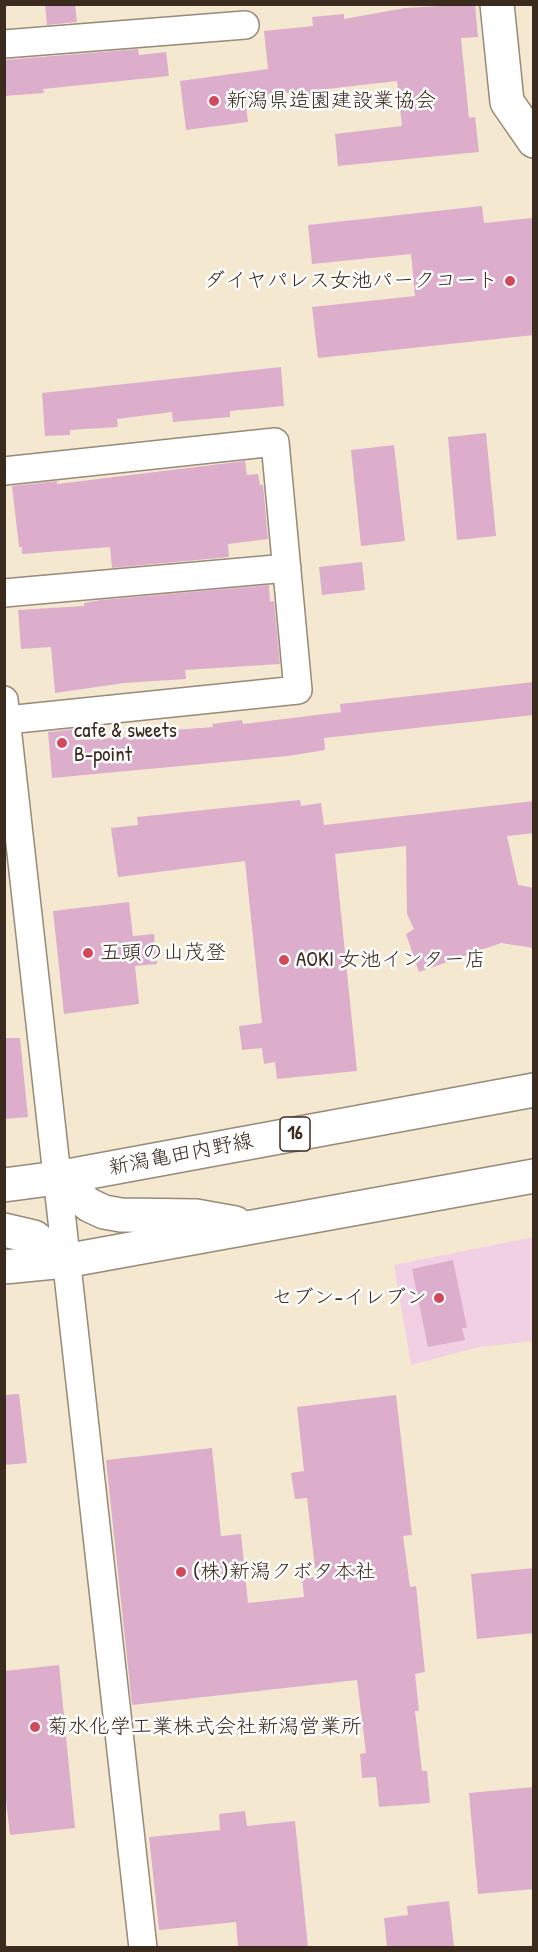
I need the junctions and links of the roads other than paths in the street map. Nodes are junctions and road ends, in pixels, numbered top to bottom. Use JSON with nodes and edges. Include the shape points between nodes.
{"nodes":[{"id":1,"x":497,"y":4,"type":"edge"},
{"id":2,"x":245,"y":25,"type":"dead end"},
{"id":3,"x":4,"y":44,"type":"edge"},
{"id":4,"x":534,"y":141,"type":"edge"},
{"id":5,"x":4,"y":471,"type":"edge"},
{"id":6,"x":287,"y":568,"type":"junction"},
{"id":7,"x":4,"y":593,"type":"edge"},
{"id":8,"x":6,"y":710,"type":"edge"},
{"id":9,"x":534,"y":1090,"type":"edge"},
{"id":10,"x":492,"y":1098,"type":"junction"},
{"id":11,"x":534,"y":1106,"type":"edge"},
{"id":12,"x":534,"y":1176,"type":"edge"},
{"id":13,"x":57,"y":1178,"type":"junction"},
{"id":14,"x":4,"y":1185,"type":"edge"},
{"id":15,"x":260,"y":1227,"type":"junction"},
{"id":16,"x":4,"y":1230,"type":"edge"},
{"id":17,"x":65,"y":1261,"type":"junction"},
{"id":18,"x":4,"y":1267,"type":"edge"},
{"id":19,"x":143,"y":1947,"type":"edge"}],
"edges":[{"from":1,"to":4,"type":"main road","via":[[507,102]]},
{"from":2,"to":3,"type":"street"},
{"from":5,"to":6,"type":"street","via":[[275,442]]},
{"from":6,"to":7,"type":"street"},
{"from":6,"to":8,"type":"street","via":[[298,690]]},
{"from":8,"to":13,"type":"street"},
{"from":9,"to":10,"type":"main road","name":"新潟亀田内野線","number":"16"},
{"from":10,"to":11,"type":"main road"},
{"from":10,"to":13,"type":"main road","name":"新潟亀田内野線","number":"16"},
{"from":12,"to":15,"type":"main road"},
{"from":13,"to":14,"type":"main road","name":"新潟亀田内野線","number":"16"},
{"from":13,"to":15,"type":"main road","via":[[104,1212],[196,1216]]},
{"from":13,"to":17,"type":"street"},
{"from":15,"to":17,"type":"main road"},
{"from":16,"to":17,"type":"main road","via":[[34,1237]]},
{"from":17,"to":18,"type":"main road"},
{"from":17,"to":19,"type":"street"}]}
